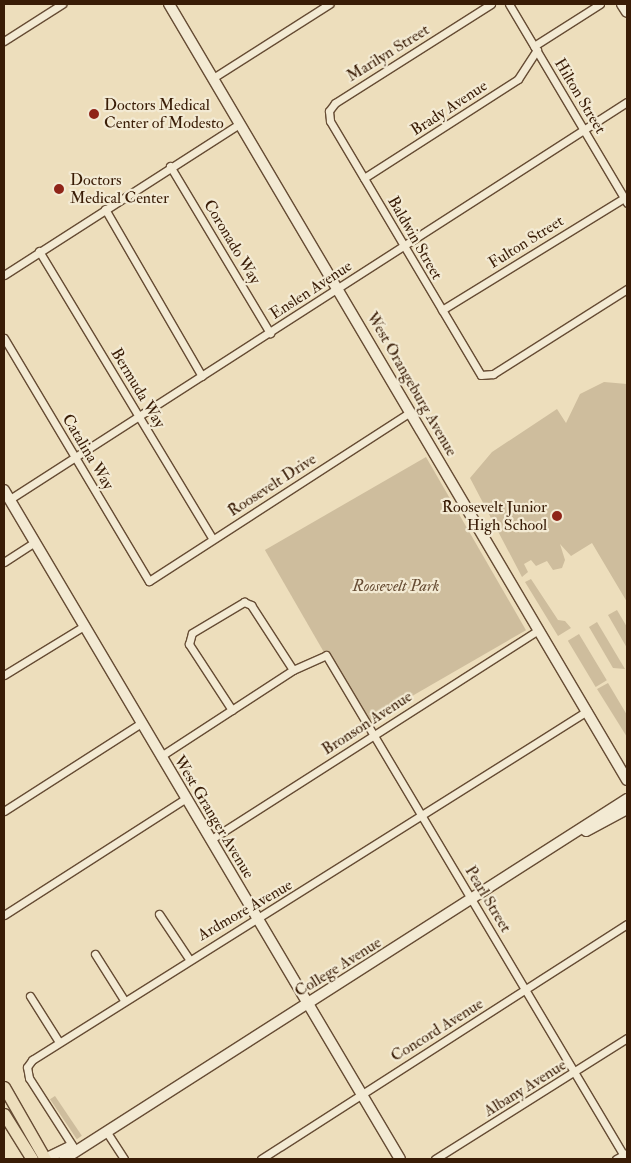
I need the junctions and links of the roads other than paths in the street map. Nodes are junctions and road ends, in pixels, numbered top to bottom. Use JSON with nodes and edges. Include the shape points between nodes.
{"nodes":[{"id":1,"x":60,"y":4,"type":"edge"},
{"id":2,"x":169,"y":4,"type":"edge"},
{"id":3,"x":329,"y":4,"type":"edge"},
{"id":4,"x":491,"y":4,"type":"edge"},
{"id":5,"x":509,"y":4,"type":"edge"},
{"id":6,"x":600,"y":4,"type":"edge"},
{"id":7,"x":622,"y":4,"type":"edge"},
{"id":8,"x":627,"y":12,"type":"edge"},
{"id":9,"x":4,"y":41,"type":"edge"},
{"id":10,"x":535,"y":48,"type":"junction"},
{"id":11,"x":213,"y":78,"type":"junction"},
{"id":12,"x":627,"y":102,"type":"edge"},
{"id":13,"x":329,"y":111,"type":"joint"},
{"id":14,"x":239,"y":124,"type":"junction"},
{"id":15,"x":584,"y":130,"type":"junction"},
{"id":16,"x":170,"y":166,"type":"junction"},
{"id":17,"x":364,"y":178,"type":"junction"},
{"id":18,"x":626,"y":200,"type":"edge"},
{"id":19,"x":105,"y":209,"type":"junction"},
{"id":20,"x":403,"y":247,"type":"junction"},
{"id":21,"x":39,"y":251,"type":"junction"},
{"id":22,"x":4,"y":275,"type":"edge"},
{"id":23,"x":339,"y":288,"type":"junction"},
{"id":24,"x":627,"y":288,"type":"edge"},
{"id":25,"x":442,"y":310,"type":"junction"},
{"id":26,"x":270,"y":332,"type":"junction"},
{"id":27,"x":4,"y":338,"type":"edge"},
{"id":28,"x":202,"y":376,"type":"junction"},
{"id":29,"x":410,"y":412,"type":"junction"},
{"id":30,"x":140,"y":417,"type":"junction"},
{"id":31,"x":76,"y":458,"type":"junction"},
{"id":32,"x":4,"y":490,"type":"edge"},
{"id":33,"x":10,"y":499,"type":"junction"},
{"id":34,"x":213,"y":539,"type":"junction"},
{"id":35,"x":35,"y":542,"type":"junction"},
{"id":36,"x":4,"y":562,"type":"edge"},
{"id":37,"x":149,"y":581,"type":"joint"},
{"id":38,"x":84,"y":626,"type":"junction"},
{"id":39,"x":539,"y":630,"type":"junction"},
{"id":40,"x":293,"y":670,"type":"junction"},
{"id":41,"x":4,"y":675,"type":"edge"},
{"id":42,"x":232,"y":710,"type":"junction"},
{"id":43,"x":587,"y":711,"type":"junction"},
{"id":44,"x":141,"y":723,"type":"junction"},
{"id":45,"x":374,"y":734,"type":"junction"},
{"id":46,"x":161,"y":756,"type":"junction"},
{"id":47,"x":627,"y":780,"type":"edge"},
{"id":48,"x":186,"y":799,"type":"junction"},
{"id":49,"x":627,"y":799,"type":"edge"},
{"id":50,"x":627,"y":809,"type":"edge"},
{"id":51,"x":4,"y":811,"type":"edge"},
{"id":52,"x":423,"y":816,"type":"junction"},
{"id":53,"x":574,"y":835,"type":"junction"},
{"id":54,"x":210,"y":840,"type":"junction"},
{"id":55,"x":472,"y":900,"type":"junction"},
{"id":56,"x":160,"y":914,"type":"dead end"},
{"id":57,"x":4,"y":915,"type":"edge"},
{"id":58,"x":259,"y":921,"type":"junction"},
{"id":59,"x":627,"y":924,"type":"edge"},
{"id":60,"x":95,"y":954,"type":"dead end"},
{"id":61,"x":189,"y":959,"type":"junction"},
{"id":62,"x":526,"y":990,"type":"junction"},
{"id":63,"x":30,"y":996,"type":"dead end"},
{"id":64,"x":124,"y":1000,"type":"junction"},
{"id":65,"x":308,"y":1004,"type":"junction"},
{"id":66,"x":627,"y":1038,"type":"edge"},
{"id":67,"x":59,"y":1042,"type":"junction"},
{"id":68,"x":575,"y":1073,"type":"junction"},
{"id":69,"x":4,"y":1087,"type":"edge"},
{"id":70,"x":362,"y":1094,"type":"junction"},
{"id":71,"x":4,"y":1114,"type":"edge"},
{"id":72,"x":106,"y":1130,"type":"junction"},
{"id":73,"x":74,"y":1148,"type":"junction"},
{"id":74,"x":626,"y":1155,"type":"edge"},
{"id":75,"x":32,"y":1159,"type":"edge"},
{"id":76,"x":45,"y":1159,"type":"edge"},
{"id":77,"x":64,"y":1159,"type":"edge"},
{"id":78,"x":124,"y":1159,"type":"edge"},
{"id":79,"x":261,"y":1159,"type":"edge"},
{"id":80,"x":400,"y":1159,"type":"edge"},
{"id":81,"x":435,"y":1159,"type":"edge"},
{"id":82,"x":616,"y":1159,"type":"edge"}],
"edges":[{"from":1,"to":9,"type":"street"},
{"from":2,"to":11,"type":"street","name":"West Orangeburg Avenue"},
{"from":3,"to":11,"type":"street"},
{"from":4,"to":13,"type":"street","name":"Marilyn Street"},
{"from":5,"to":10,"type":"street","name":"Hilton Street"},
{"from":6,"to":10,"type":"street","name":"Brady Avenue"},
{"from":7,"to":8,"type":"street"},
{"from":10,"to":15,"type":"street","name":"Hilton Street"},
{"from":10,"to":17,"type":"street","name":"Brady Avenue","via":[[518,79]]},
{"from":11,"to":14,"type":"street","name":"West Orangeburg Avenue"},
{"from":12,"to":15,"type":"street","name":"Enslen Avenue"},
{"from":13,"to":17,"type":"street","name":"Baldwin Street"},
{"from":14,"to":16,"type":"street"},
{"from":14,"to":23,"type":"street","name":"West Orangeburg Avenue"},
{"from":15,"to":18,"type":"street","name":"Hilton Street"},
{"from":15,"to":20,"type":"street","name":"Enslen Avenue"},
{"from":16,"to":19,"type":"street"},
{"from":16,"to":26,"type":"street","name":"Coronado Way"},
{"from":17,"to":20,"type":"street","name":"Baldwin Street"},
{"from":18,"to":25,"type":"street","name":"Fulton Street"},
{"from":19,"to":21,"type":"street"},
{"from":19,"to":28,"type":"street"},
{"from":20,"to":23,"type":"street","name":"Enslen Avenue"},
{"from":20,"to":25,"type":"street","name":"Baldwin Street"},
{"from":21,"to":22,"type":"street"},
{"from":21,"to":30,"type":"street","name":"Bermuda Way"},
{"from":23,"to":26,"type":"street","name":"Enslen Avenue"},
{"from":23,"to":29,"type":"street","name":"West Orangeburg Avenue"},
{"from":24,"to":25,"type":"street","name":"Baldwin Street","via":[[484,376]]},
{"from":26,"to":28,"type":"street","name":"Enslen Avenue"},
{"from":27,"to":31,"type":"street","name":"Catalina Way"},
{"from":28,"to":30,"type":"street","name":"Enslen Avenue"},
{"from":29,"to":34,"type":"street","name":"Roosevelt Drive"},
{"from":29,"to":39,"type":"street","name":"West Orangeburg Avenue"},
{"from":30,"to":31,"type":"street","name":"Enslen Avenue"},
{"from":30,"to":34,"type":"street","name":"Bermuda Way"},
{"from":31,"to":33,"type":"street","name":"Enslen Avenue"},
{"from":31,"to":37,"type":"street","name":"Catalina Way"},
{"from":32,"to":33,"type":"street","name":"West Granger Avenue"},
{"from":33,"to":35,"type":"street","name":"West Granger Avenue"},
{"from":34,"to":37,"type":"street","name":"Roosevelt Drive"},
{"from":35,"to":36,"type":"street"},
{"from":35,"to":38,"type":"street","name":"West Granger Avenue"},
{"from":38,"to":41,"type":"street"},
{"from":38,"to":44,"type":"street","name":"West Granger Avenue"},
{"from":39,"to":43,"type":"street","name":"West Orangeburg Avenue"},
{"from":39,"to":45,"type":"street","name":"Bronson Avenue"},
{"from":40,"to":42,"type":"street"},
{"from":40,"to":42,"type":"street","via":[[248,603],[240,602],[192,633],[189,644]]},
{"from":40,"to":45,"type":"street","name":"Pearl Street","via":[[324,654]]},
{"from":42,"to":46,"type":"street"},
{"from":43,"to":47,"type":"street","name":"West Orangeburg Avenue"},
{"from":43,"to":52,"type":"street","name":"Ardmore Avenue"},
{"from":44,"to":46,"type":"street","name":"West Granger Avenue"},
{"from":44,"to":51,"type":"street"},
{"from":45,"to":52,"type":"street","name":"Pearl Street"},
{"from":45,"to":54,"type":"street","name":"Bronson Avenue"},
{"from":46,"to":48,"type":"street","name":"West Granger Avenue"},
{"from":48,"to":54,"type":"street","name":"West Granger Avenue"},
{"from":48,"to":57,"type":"street"},
{"from":49,"to":53,"type":"street","name":"College Avenue"},
{"from":50,"to":53,"type":"street","via":[[601,826]]},
{"from":52,"to":55,"type":"street","name":"Pearl Street"},
{"from":52,"to":58,"type":"street","name":"Ardmore Avenue"},
{"from":53,"to":55,"type":"street","name":"College Avenue"},
{"from":54,"to":58,"type":"street","name":"West Granger Avenue"},
{"from":55,"to":62,"type":"street","name":"Pearl Street"},
{"from":55,"to":65,"type":"street","name":"College Avenue"},
{"from":56,"to":61,"type":"street"},
{"from":58,"to":61,"type":"street","name":"Ardmore Avenue"},
{"from":58,"to":65,"type":"street","name":"West Granger Avenue"},
{"from":59,"to":62,"type":"street","name":"Concord Avenue"},
{"from":60,"to":64,"type":"street"},
{"from":61,"to":64,"type":"street","name":"Ardmore Avenue"},
{"from":62,"to":68,"type":"street","name":"Pearl Street"},
{"from":62,"to":70,"type":"street","name":"Concord Avenue"},
{"from":63,"to":67,"type":"street"},
{"from":64,"to":67,"type":"street","name":"Ardmore Avenue"},
{"from":65,"to":70,"type":"street","name":"West Granger Avenue"},
{"from":65,"to":72,"type":"street","name":"College Avenue"},
{"from":66,"to":68,"type":"street","name":"Albany Avenue"},
{"from":67,"to":73,"type":"street","name":"Ardmore Avenue","via":[[32,1060],[27,1072]]},
{"from":68,"to":74,"type":"street","name":"Pearl Street"},
{"from":68,"to":81,"type":"street","name":"Albany Avenue"},
{"from":69,"to":76,"type":"main road"},
{"from":70,"to":79,"type":"street","name":"Concord Avenue"},
{"from":70,"to":80,"type":"street","name":"West Granger Avenue"},
{"from":71,"to":75,"type":"main road"},
{"from":72,"to":73,"type":"street","name":"College Avenue","via":[[97,1130]]},
{"from":72,"to":78,"type":"street"},
{"from":73,"to":76,"type":"street"},
{"from":73,"to":77,"type":"street"},
{"from":74,"to":82,"type":"street"}]}
